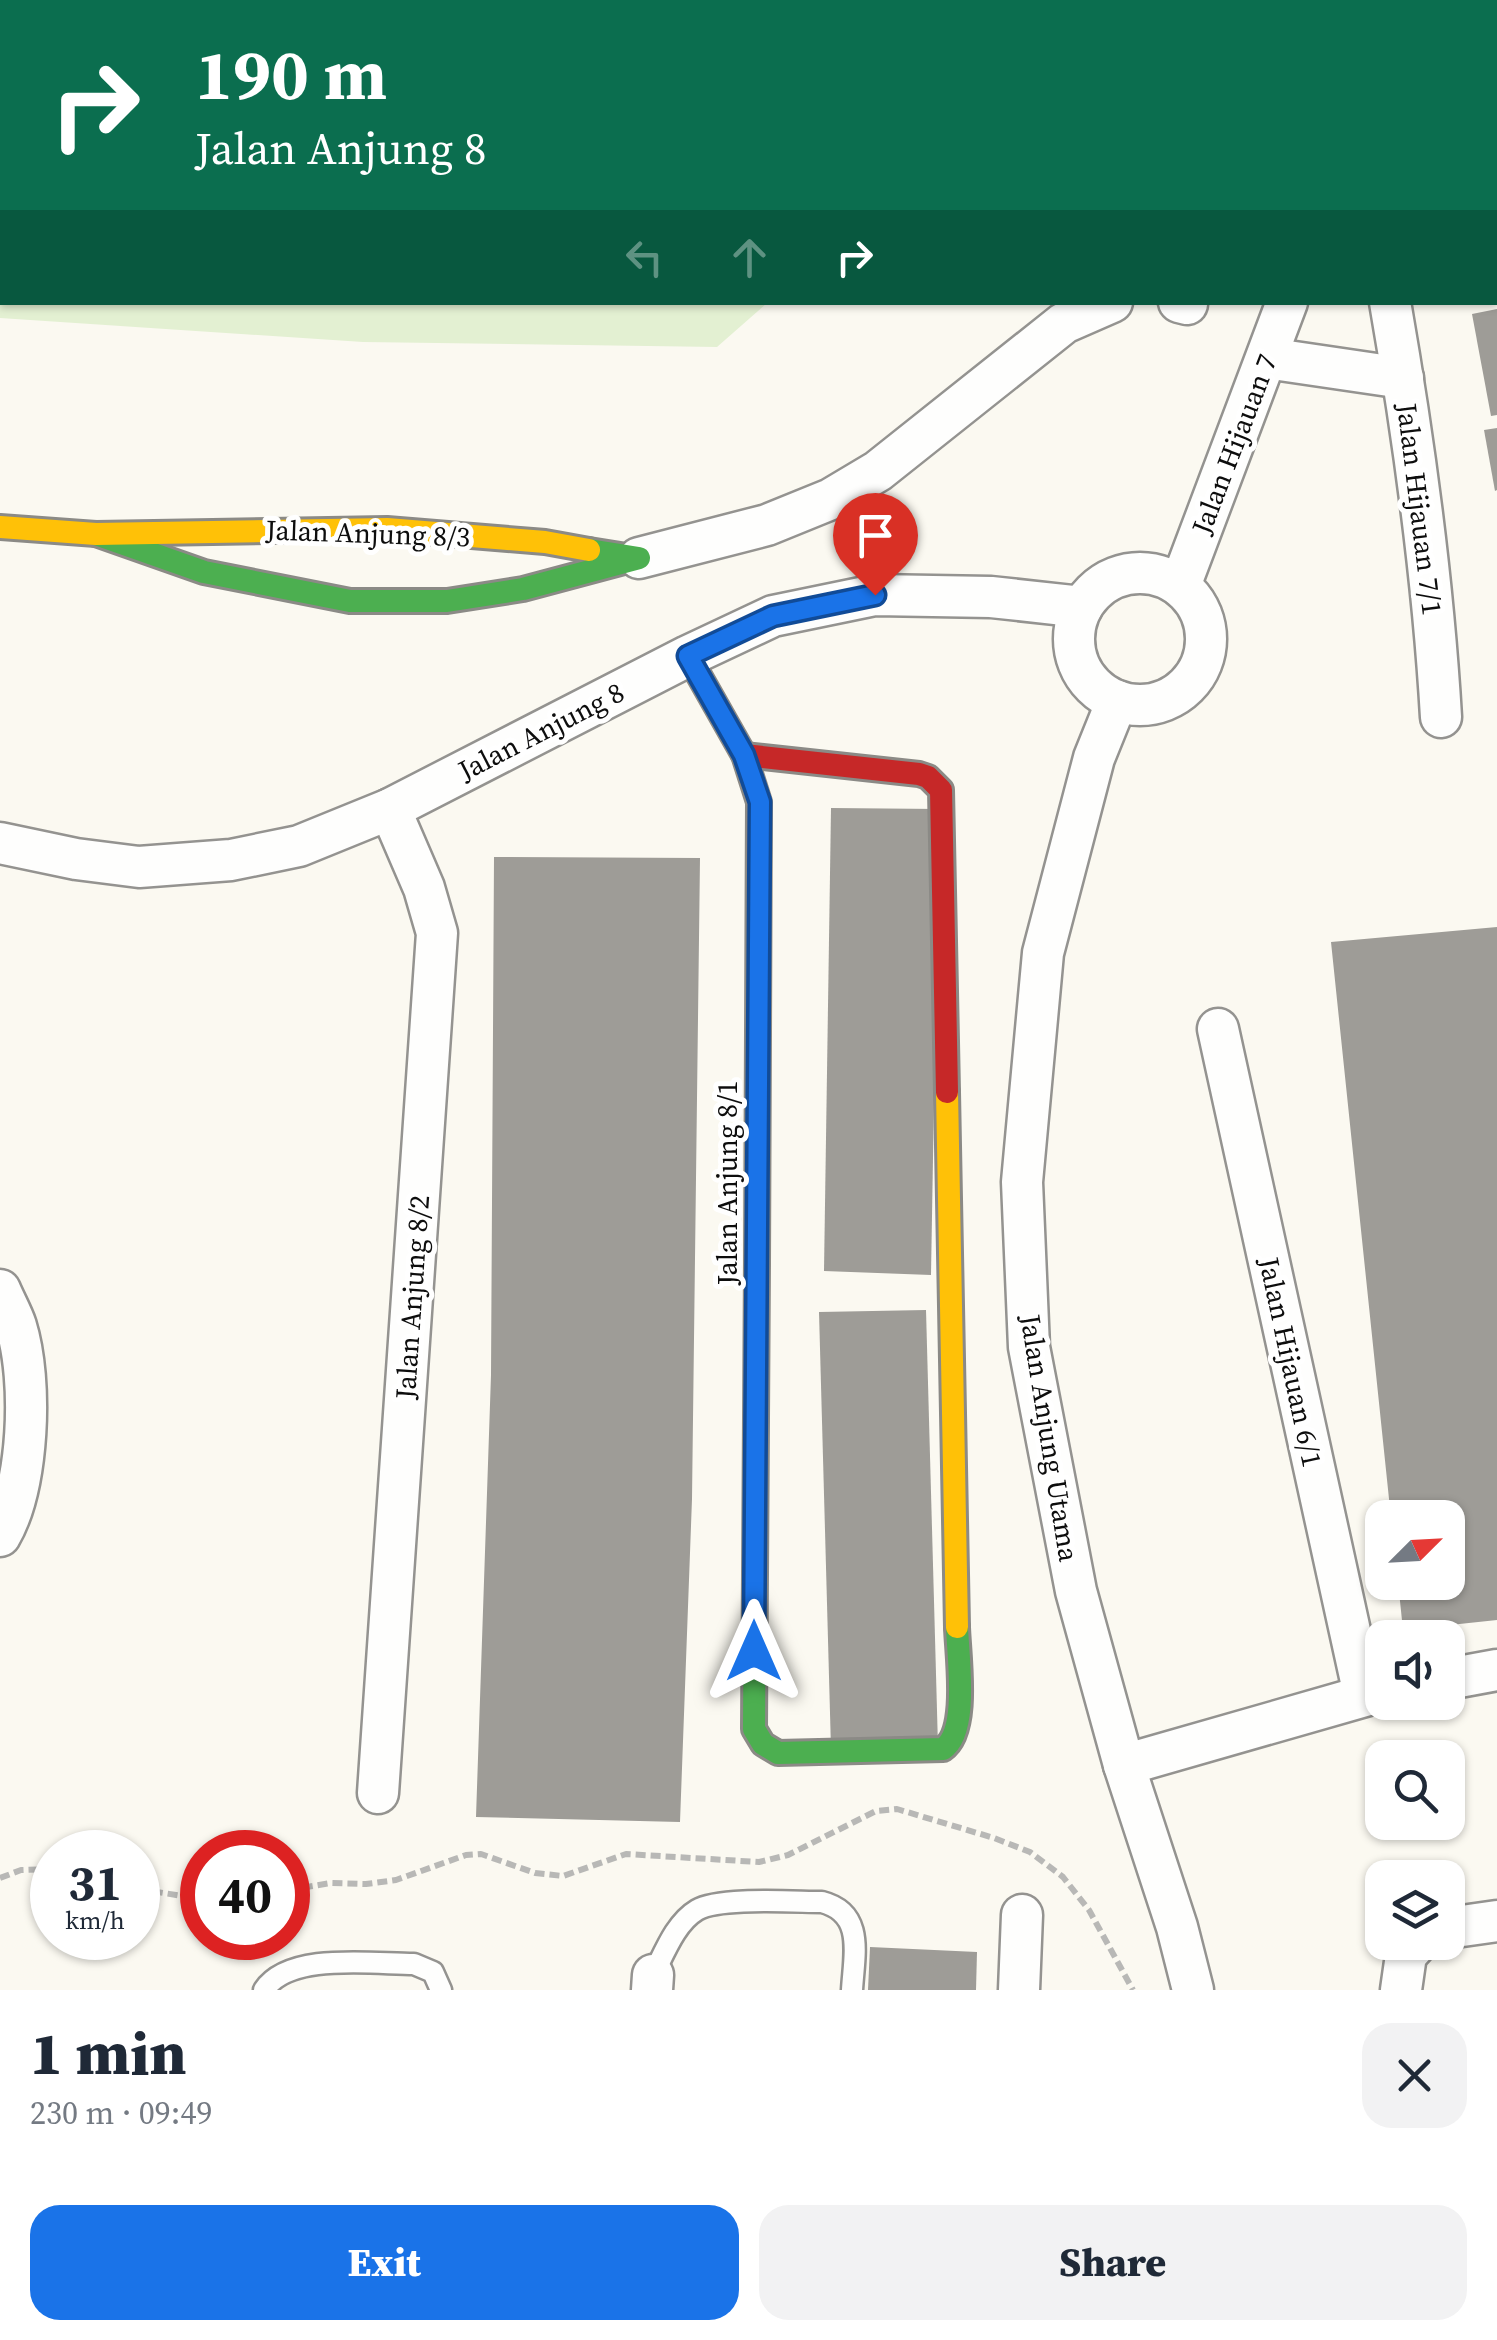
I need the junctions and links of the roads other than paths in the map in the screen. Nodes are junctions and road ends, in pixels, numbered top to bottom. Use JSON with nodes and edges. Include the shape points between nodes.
{"nodes":[{"id":1,"x":1105,"y":305,"type":"edge"},
{"id":2,"x":1286,"y":305,"type":"edge"},
{"id":3,"x":1391,"y":305,"type":"edge"},
{"id":4,"x":1267,"y":358,"type":"junction"},
{"id":5,"x":1403,"y":378,"type":"junction"},
{"id":6,"x":0,"y":528,"type":"edge"},
{"id":7,"x":96,"y":534,"type":"junction"},
{"id":8,"x":639,"y":558,"type":"junction"},
{"id":9,"x":1180,"y":586,"type":"junction"},
{"id":10,"x":1082,"y":607,"type":"junction"},
{"id":11,"x":688,"y":656,"type":"junction"},
{"id":12,"x":1117,"y":702,"type":"junction"},
{"id":13,"x":1441,"y":717,"type":"dead end"},
{"id":14,"x":744,"y":755,"type":"junction"},
{"id":15,"x":390,"y":809,"type":"junction"},
{"id":16,"x":0,"y":842,"type":"edge"},
{"id":17,"x":1218,"y":1029,"type":"dead end"},
{"id":18,"x":0,"y":1290,"type":"edge"},
{"id":19,"x":0,"y":1536,"type":"edge"},
{"id":20,"x":1365,"y":1659,"type":"edge"},
{"id":21,"x":1497,"y":1670,"type":"edge"},
{"id":22,"x":1465,"y":1676,"type":"edge"},
{"id":23,"x":1365,"y":1695,"type":"edge"},
{"id":24,"x":1124,"y":1765,"type":"junction"},
{"id":25,"x":378,"y":1794,"type":"dead end"},
{"id":26,"x":1022,"y":1914,"type":"dead end"},
{"id":27,"x":1497,"y":1921,"type":"edge"},
{"id":28,"x":1465,"y":1926,"type":"edge"},
{"id":29,"x":1405,"y":1960,"type":"edge"},
{"id":30,"x":653,"y":1982,"type":"edge"},
{"id":31,"x":264,"y":1990,"type":"edge"},
{"id":32,"x":440,"y":1990,"type":"edge"},
{"id":33,"x":852,"y":1990,"type":"edge"},
{"id":34,"x":1019,"y":1990,"type":"edge"},
{"id":35,"x":1193,"y":1990,"type":"edge"},
{"id":36,"x":1401,"y":1990,"type":"edge"}],
"edges":[{"from":1,"to":8,"type":"street","name":"Jalan Anjung 8/3","via":[[1064,323],[878,471],[831,499],[768,525]]},
{"from":2,"to":4,"type":"street","name":"Jalan Hijauan 7"},
{"from":3,"to":5,"type":"street","name":"Jalan Hijauan 7/1"},
{"from":4,"to":5,"type":"street"},
{"from":4,"to":9,"type":"street","name":"Jalan Hijauan 7"},
{"from":5,"to":13,"type":"street","name":"Jalan Hijauan 7/1"},
{"from":6,"to":7,"type":"street","name":"Jalan Anjung 8/3"},
{"from":7,"to":8,"type":"street","name":"Jalan Anjung 8/3","via":[[388,529],[545,542]]},
{"from":7,"to":8,"type":"street","name":"Jalan Anjung 8/3","via":[[204,572],[350,601],[447,600]]},
{"from":9,"to":10,"type":"street","via":[[1164,576],[1126,574],[1109,580]]},
{"from":9,"to":12,"type":"street","via":[[1203,616],[1205,653],[1198,671],[1172,698],[1136,706]]},
{"from":10,"to":11,"type":"street","name":"Jalan Anjung 8","via":[[991,596],[875,595],[773,616]]},
{"from":10,"to":12,"type":"street","via":[[1074,643],[1078,662],[1087,679]]},
{"from":11,"to":14,"type":"street","name":"Jalan Anjung 8/1"},
{"from":11,"to":15,"type":"street","name":"Jalan Anjung 8"},
{"from":12,"to":24,"type":"street","name":"Jalan Anjung Utama","via":[[1094,758],[1043,953],[1022,1182],[1029,1347],[1076,1590]]},
{"from":14,"to":14,"type":"street","name":"Jalan Anjung 8/1","via":[[760,802],[754,1728],[778,1754],[943,1749],[959,1725],[941,790],[919,774]]},
{"from":15,"to":16,"type":"street","name":"Jalan Anjung 8","via":[[299,846],[231,860],[139,866]]},
{"from":15,"to":25,"type":"street","name":"Jalan Anjung 8/2","via":[[437,933]]},
{"from":17,"to":20,"type":"street","name":"Jalan Hijauan 6/1"},
{"from":18,"to":19,"type":"street","via":[[16,1326],[26,1382],[24,1448]]},
{"from":21,"to":22,"type":"street"},
{"from":23,"to":24,"type":"street"},
{"from":24,"to":35,"type":"street","name":"Jalan Anjung Utama"},
{"from":26,"to":34,"type":"street"},
{"from":27,"to":28,"type":"street"},
{"from":29,"to":36,"type":"street"},
{"from":30,"to":33,"type":"lane","via":[[682,1924],[698,1910],[822,1902],[835,1905],[853,1925]]},
{"from":31,"to":32,"type":"lane","via":[[292,1968],[414,1964],[433,1972]]}]}
